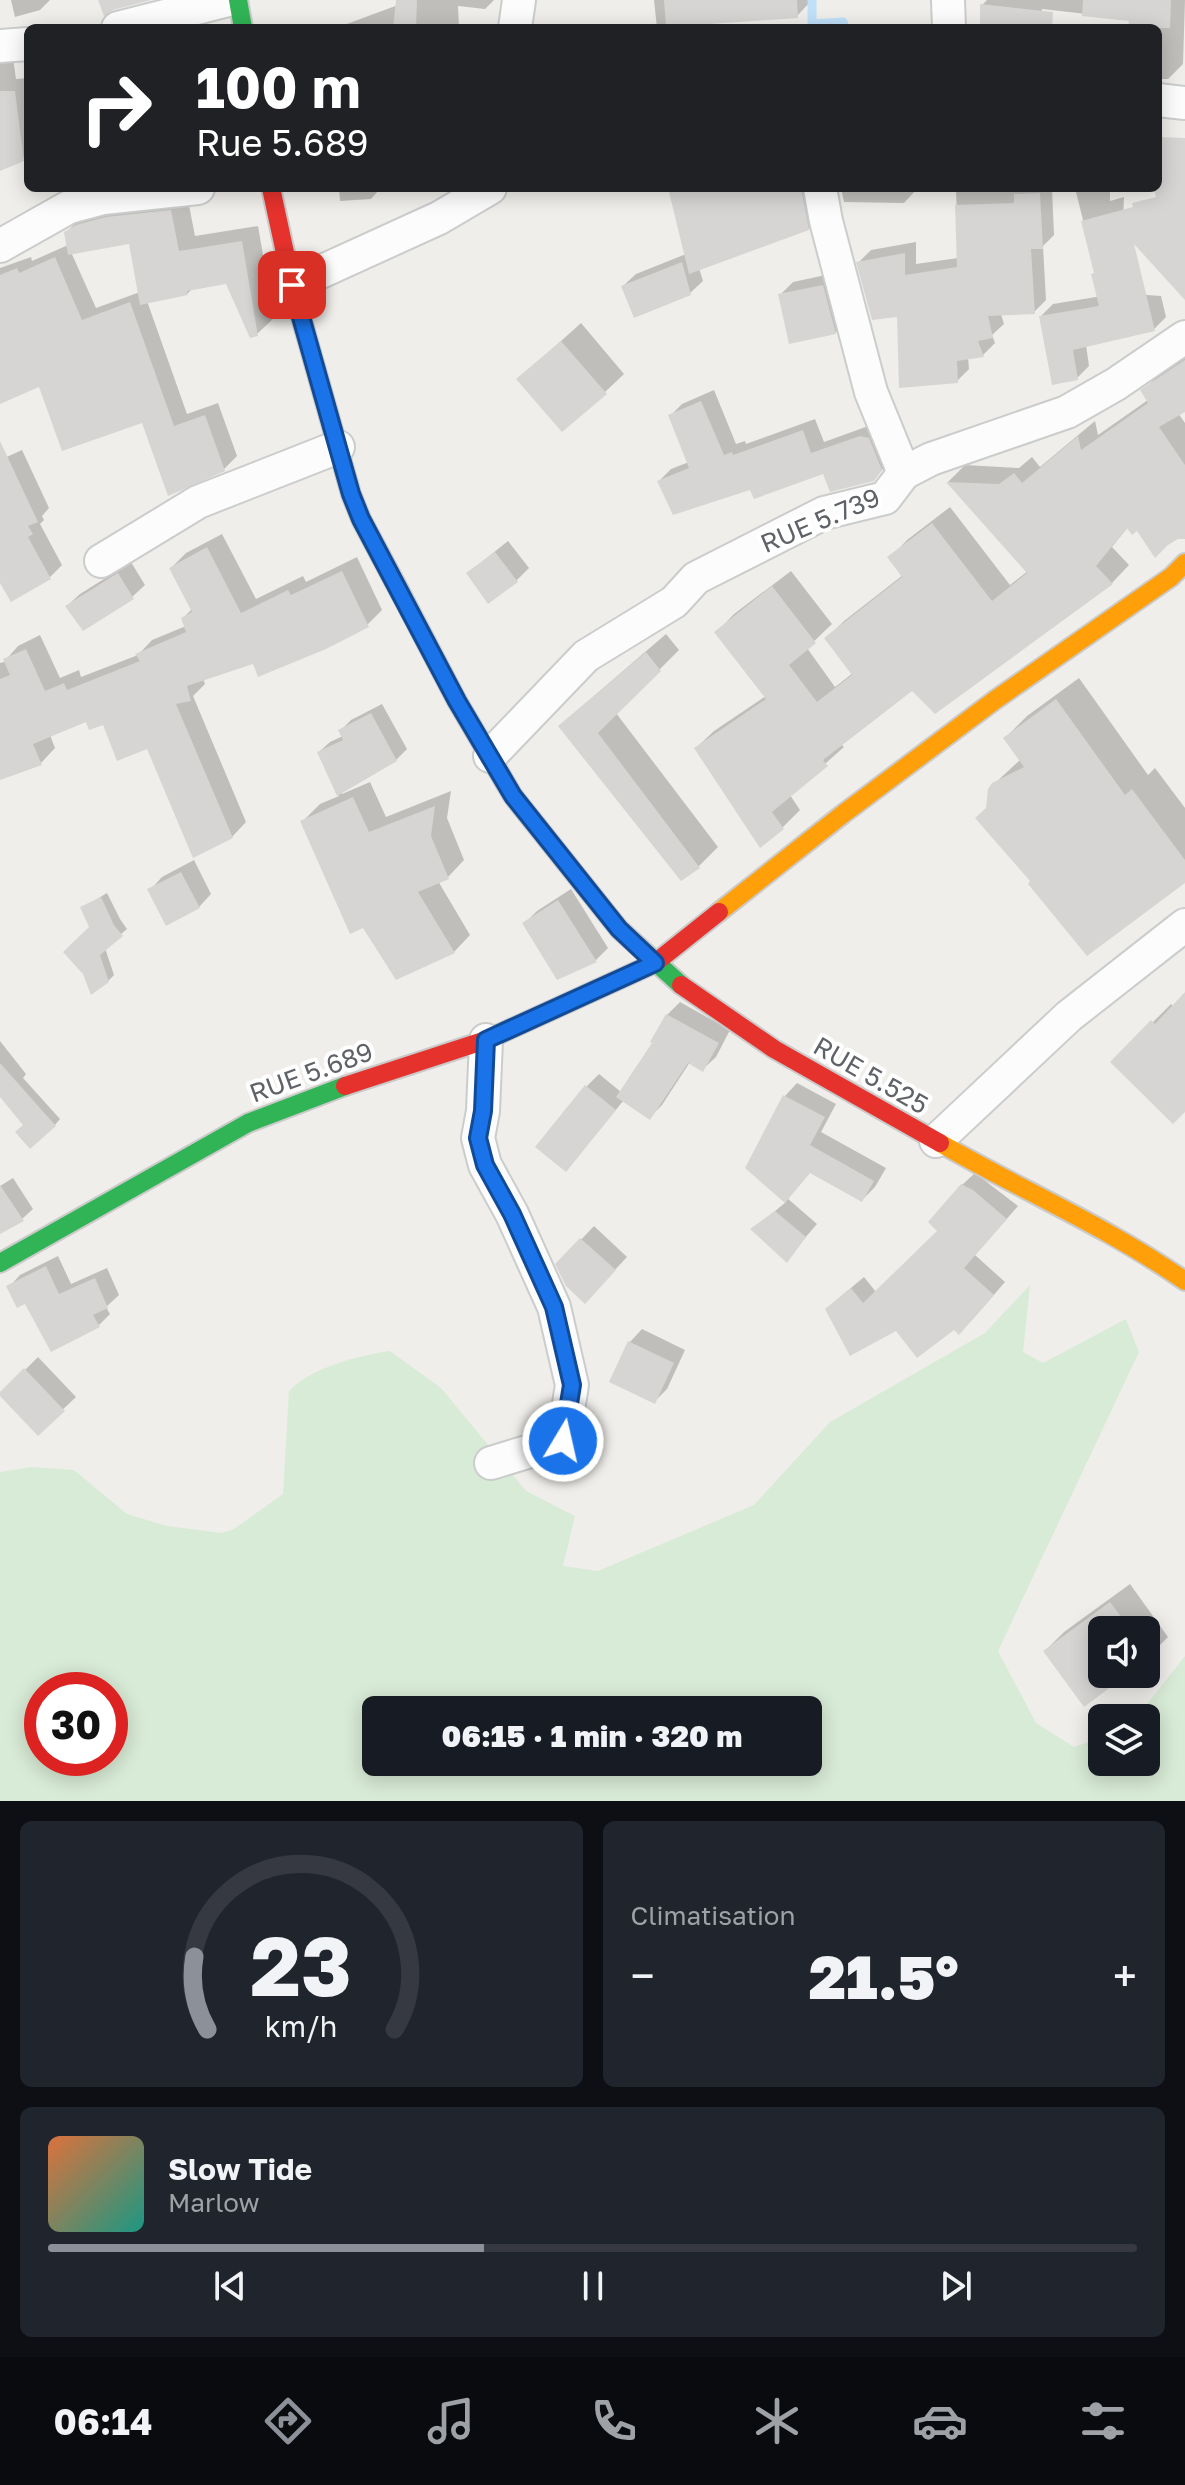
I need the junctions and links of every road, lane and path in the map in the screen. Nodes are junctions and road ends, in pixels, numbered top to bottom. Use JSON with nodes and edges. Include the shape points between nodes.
{"nodes":[{"id":1,"x":228,"y":0,"type":"edge"},
{"id":2,"x":238,"y":0,"type":"edge"},
{"id":3,"x":519,"y":0,"type":"edge"},
{"id":4,"x":948,"y":0,"type":"edge"},
{"id":5,"x":134,"y":24,"type":"edge"},
{"id":6,"x":242,"y":24,"type":"edge"},
{"id":7,"x":516,"y":24,"type":"edge"},
{"id":8,"x":949,"y":24,"type":"edge"},
{"id":9,"x":24,"y":44,"type":"edge"},
{"id":10,"x":0,"y":46,"type":"edge"},
{"id":11,"x":1162,"y":100,"type":"edge"},
{"id":12,"x":1185,"y":103,"type":"edge"},
{"id":13,"x":160,"y":192,"type":"edge"},
{"id":14,"x":272,"y":192,"type":"edge"},
{"id":15,"x":483,"y":192,"type":"edge"},
{"id":16,"x":821,"y":192,"type":"edge"},
{"id":17,"x":0,"y":246,"type":"edge"},
{"id":18,"x":292,"y":285,"type":"junction"},
{"id":19,"x":1185,"y":337,"type":"edge"},
{"id":20,"x":338,"y":447,"type":"junction"},
{"id":21,"x":904,"y":473,"type":"junction"},
{"id":22,"x":101,"y":561,"type":"dead end"},
{"id":23,"x":1185,"y":563,"type":"edge"},
{"id":24,"x":490,"y":756,"type":"junction"},
{"id":25,"x":1185,"y":925,"type":"edge"},
{"id":26,"x":655,"y":963,"type":"junction"},
{"id":27,"x":486,"y":1040,"type":"junction"},
{"id":28,"x":936,"y":1141,"type":"junction"},
{"id":29,"x":0,"y":1263,"type":"edge"},
{"id":30,"x":1185,"y":1281,"type":"edge"},
{"id":31,"x":491,"y":1463,"type":"dead end"}],
"edges":[{"from":1,"to":5,"type":"street"},
{"from":2,"to":6,"type":"street"},
{"from":3,"to":7,"type":"street"},
{"from":4,"to":8,"type":"street"},
{"from":9,"to":10,"type":"street"},
{"from":11,"to":12,"type":"street"},
{"from":13,"to":17,"type":"street","via":[[69,207]]},
{"from":14,"to":18,"type":"street","name":"RUE 5.525"},
{"from":15,"to":18,"type":"street","via":[[439,218]]},
{"from":16,"to":21,"type":"street","via":[[871,392]]},
{"from":18,"to":20,"type":"street","name":"RUE 5.525"},
{"from":19,"to":21,"type":"street","name":"RUE 5.739","via":[[1067,412]]},
{"from":20,"to":22,"type":"street","via":[[198,502]]},
{"from":20,"to":24,"type":"street","name":"RUE 5.525","via":[[361,519]]},
{"from":21,"to":24,"type":"street","name":"RUE 5.739","via":[[885,498],[824,513],[696,578],[674,602],[586,656]]},
{"from":23,"to":26,"type":"street","name":"RUE 5.689","via":[[843,814]]},
{"from":24,"to":26,"type":"street","name":"RUE 5.525","via":[[513,796],[619,929]]},
{"from":25,"to":28,"type":"street","via":[[1069,1016]]},
{"from":26,"to":27,"type":"street","name":"RUE 5.689"},
{"from":26,"to":28,"type":"street","name":"RUE 5.525","via":[[774,1049]]},
{"from":27,"to":29,"type":"street","name":"RUE 5.689","via":[[248,1123]]},
{"from":27,"to":31,"type":"street","via":[[478,1138],[485,1165],[554,1307],[572,1385],[563,1441]]},
{"from":28,"to":30,"type":"street","name":"RUE 5.525","via":[[1075,1214]]}]}
